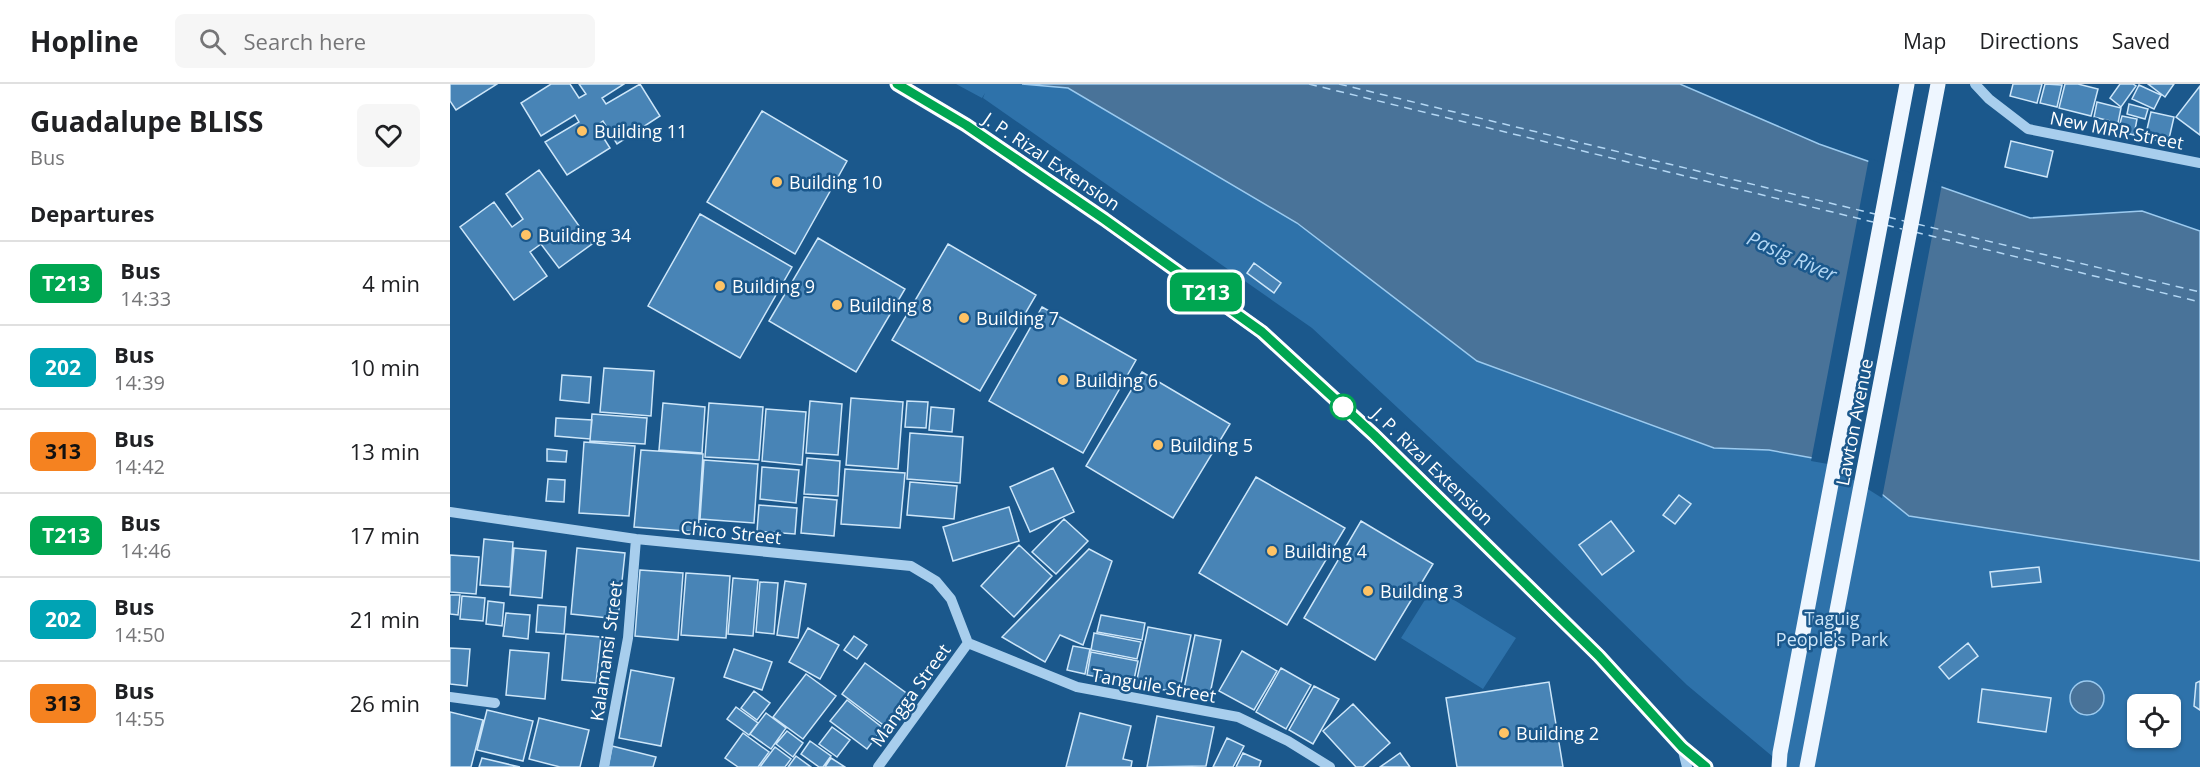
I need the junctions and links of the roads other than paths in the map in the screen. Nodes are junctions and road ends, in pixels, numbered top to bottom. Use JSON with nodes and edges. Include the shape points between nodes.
{"nodes":[{"id":1,"x":897,"y":84,"type":"edge"},
{"id":2,"x":1907,"y":84,"type":"edge"},
{"id":3,"x":1938,"y":84,"type":"edge"},
{"id":4,"x":1975,"y":84,"type":"edge"},
{"id":5,"x":2200,"y":163,"type":"edge"},
{"id":6,"x":450,"y":512,"type":"edge"},
{"id":7,"x":636,"y":539,"type":"junction"},
{"id":8,"x":968,"y":643,"type":"junction"},
{"id":9,"x":450,"y":697,"type":"edge"},
{"id":10,"x":495,"y":703,"type":"dead end"},
{"id":11,"x":1682,"y":747,"type":"junction"},
{"id":12,"x":1779,"y":762,"type":"edge"},
{"id":13,"x":1809,"y":764,"type":"edge"},
{"id":14,"x":603,"y":767,"type":"edge"},
{"id":15,"x":878,"y":767,"type":"edge"},
{"id":16,"x":1330,"y":767,"type":"edge"},
{"id":17,"x":1687,"y":767,"type":"edge"},
{"id":18,"x":1706,"y":767,"type":"edge"}],
"edges":[{"from":1,"to":11,"type":"main road","name":"J. P. Rizal Extension","via":[[966,125],[1262,332],[1374,435],[1599,656]]},
{"from":2,"to":12,"type":"main road","name":"Lawton Avenue"},
{"from":3,"to":13,"type":"main road","name":"Lawton Avenue"},
{"from":4,"to":5,"type":"street","name":"New MRR Street","via":[[2028,129]]},
{"from":6,"to":7,"type":"street","name":"Chico Street"},
{"from":7,"to":8,"type":"street","name":"Chico Street","via":[[911,566],[936,581],[951,599]]},
{"from":7,"to":14,"type":"street","name":"Kalamansi Street","via":[[628,638]]},
{"from":8,"to":15,"type":"street","name":"Mangga Street"},
{"from":8,"to":16,"type":"street","name":"Tanguile Street","via":[[1077,687],[1238,717]]},
{"from":9,"to":10,"type":"street"},
{"from":11,"to":17,"type":"street"},
{"from":11,"to":18,"type":"main road","name":"J. P. Rizal Extension"}]}
